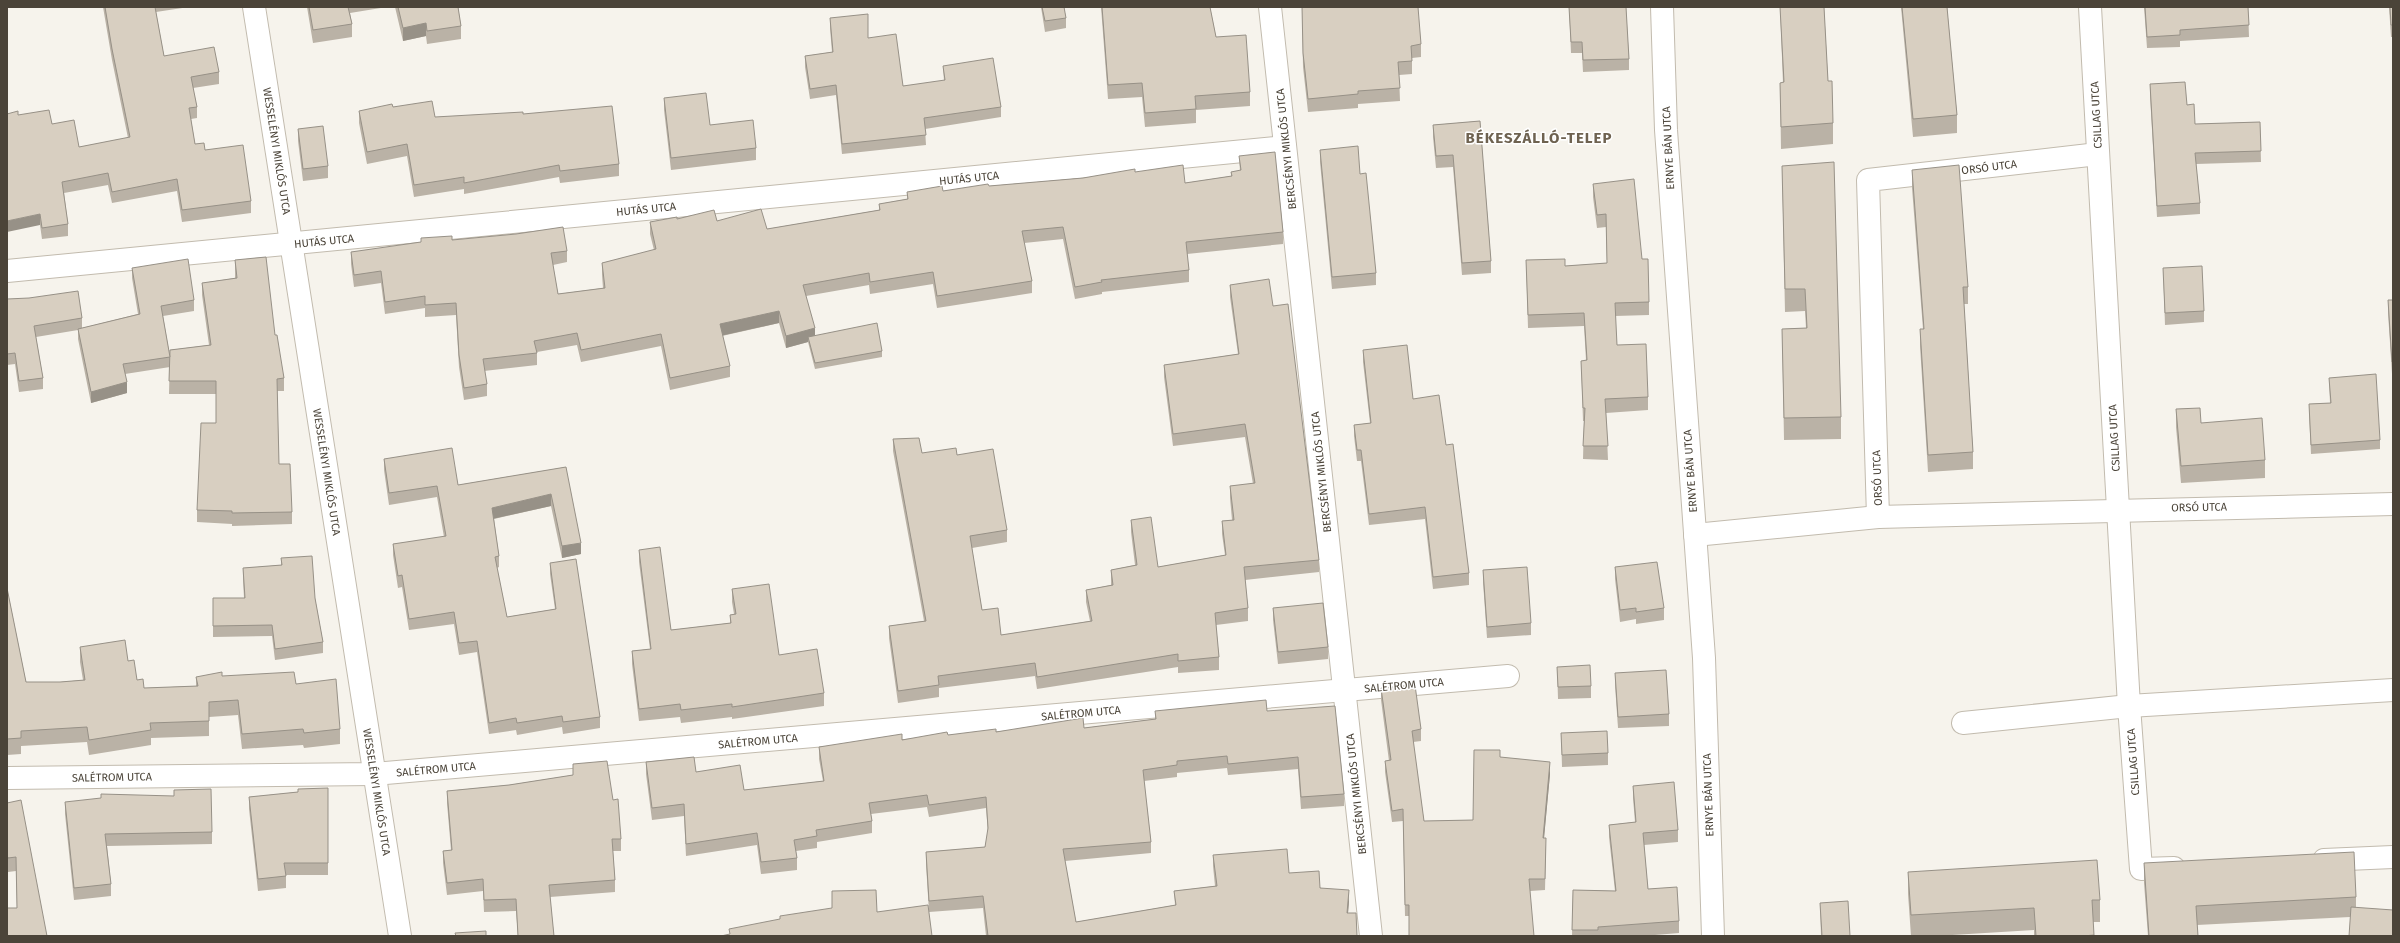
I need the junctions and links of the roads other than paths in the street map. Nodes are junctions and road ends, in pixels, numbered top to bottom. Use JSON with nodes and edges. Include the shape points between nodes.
{"nodes":[{"id":1,"x":254,"y":7,"type":"edge"},
{"id":2,"x":1270,"y":7,"type":"edge"},
{"id":3,"x":1662,"y":7,"type":"edge"},
{"id":4,"x":2090,"y":7,"type":"edge"},
{"id":5,"x":1285,"y":147,"type":"junction"},
{"id":6,"x":2098,"y":154,"type":"junction"},
{"id":7,"x":291,"y":244,"type":"junction"},
{"id":8,"x":7,"y":271,"type":"edge"},
{"id":9,"x":2393,"y":504,"type":"edge"},
{"id":10,"x":2118,"y":509,"type":"junction"},
{"id":11,"x":1878,"y":517,"type":"junction"},
{"id":12,"x":1695,"y":535,"type":"junction"},
{"id":13,"x":1508,"y":676,"type":"dead end"},
{"id":14,"x":1344,"y":690,"type":"junction"},
{"id":15,"x":2393,"y":690,"type":"edge"},
{"id":16,"x":2128,"y":706,"type":"junction"},
{"id":17,"x":1963,"y":723,"type":"dead end"},
{"id":18,"x":374,"y":774,"type":"junction"},
{"id":19,"x":7,"y":778,"type":"edge"},
{"id":20,"x":2393,"y":857,"type":"edge"},
{"id":21,"x":2306,"y":861,"type":"edge"},
{"id":22,"x":2196,"y":866,"type":"edge"},
{"id":23,"x":400,"y":936,"type":"edge"},
{"id":24,"x":1372,"y":936,"type":"edge"},
{"id":25,"x":1713,"y":936,"type":"edge"}],
"edges":[{"from":1,"to":7,"type":"street","name":"WESSELÉNYI MIKLÓS UTCA"},
{"from":2,"to":5,"type":"street","name":"BERCSÉNYI MIKLÓS UTCA"},
{"from":3,"to":12,"type":"street","name":"ERNYE BÁN UTCA","via":[[1666,130]]},
{"from":4,"to":6,"type":"street","name":"CSILLAG UTCA"},
{"from":5,"to":7,"type":"street","name":"HUTÁS UTCA"},
{"from":5,"to":14,"type":"street","name":"BERCSÉNYI MIKLÓS UTCA"},
{"from":6,"to":10,"type":"street","name":"CSILLAG UTCA"},
{"from":6,"to":11,"type":"street","name":"ORSÓ UTCA","via":[[1868,180]]},
{"from":7,"to":8,"type":"street","name":"HUTÁS UTCA"},
{"from":7,"to":18,"type":"street","name":"WESSELÉNYI MIKLÓS UTCA"},
{"from":9,"to":10,"type":"street","name":"ORSÓ UTCA"},
{"from":10,"to":11,"type":"street","name":"ORSÓ UTCA"},
{"from":10,"to":16,"type":"street","name":"CSILLAG UTCA"},
{"from":11,"to":12,"type":"street"},
{"from":12,"to":25,"type":"street","name":"ERNYE BÁN UTCA","via":[[1704,658]]},
{"from":13,"to":14,"type":"street","name":"SALÉTROM UTCA"},
{"from":14,"to":18,"type":"street","name":"SALÉTROM UTCA"},
{"from":14,"to":24,"type":"street","name":"BERCSÉNYI MIKLÓS UTCA"},
{"from":15,"to":16,"type":"street"},
{"from":16,"to":17,"type":"street"},
{"from":16,"to":22,"type":"street","name":"CSILLAG UTCA","via":[[2141,869]]},
{"from":18,"to":19,"type":"street","name":"SALÉTROM UTCA"},
{"from":18,"to":23,"type":"street","name":"WESSELÉNYI MIKLÓS UTCA"},
{"from":20,"to":21,"type":"street"}]}
